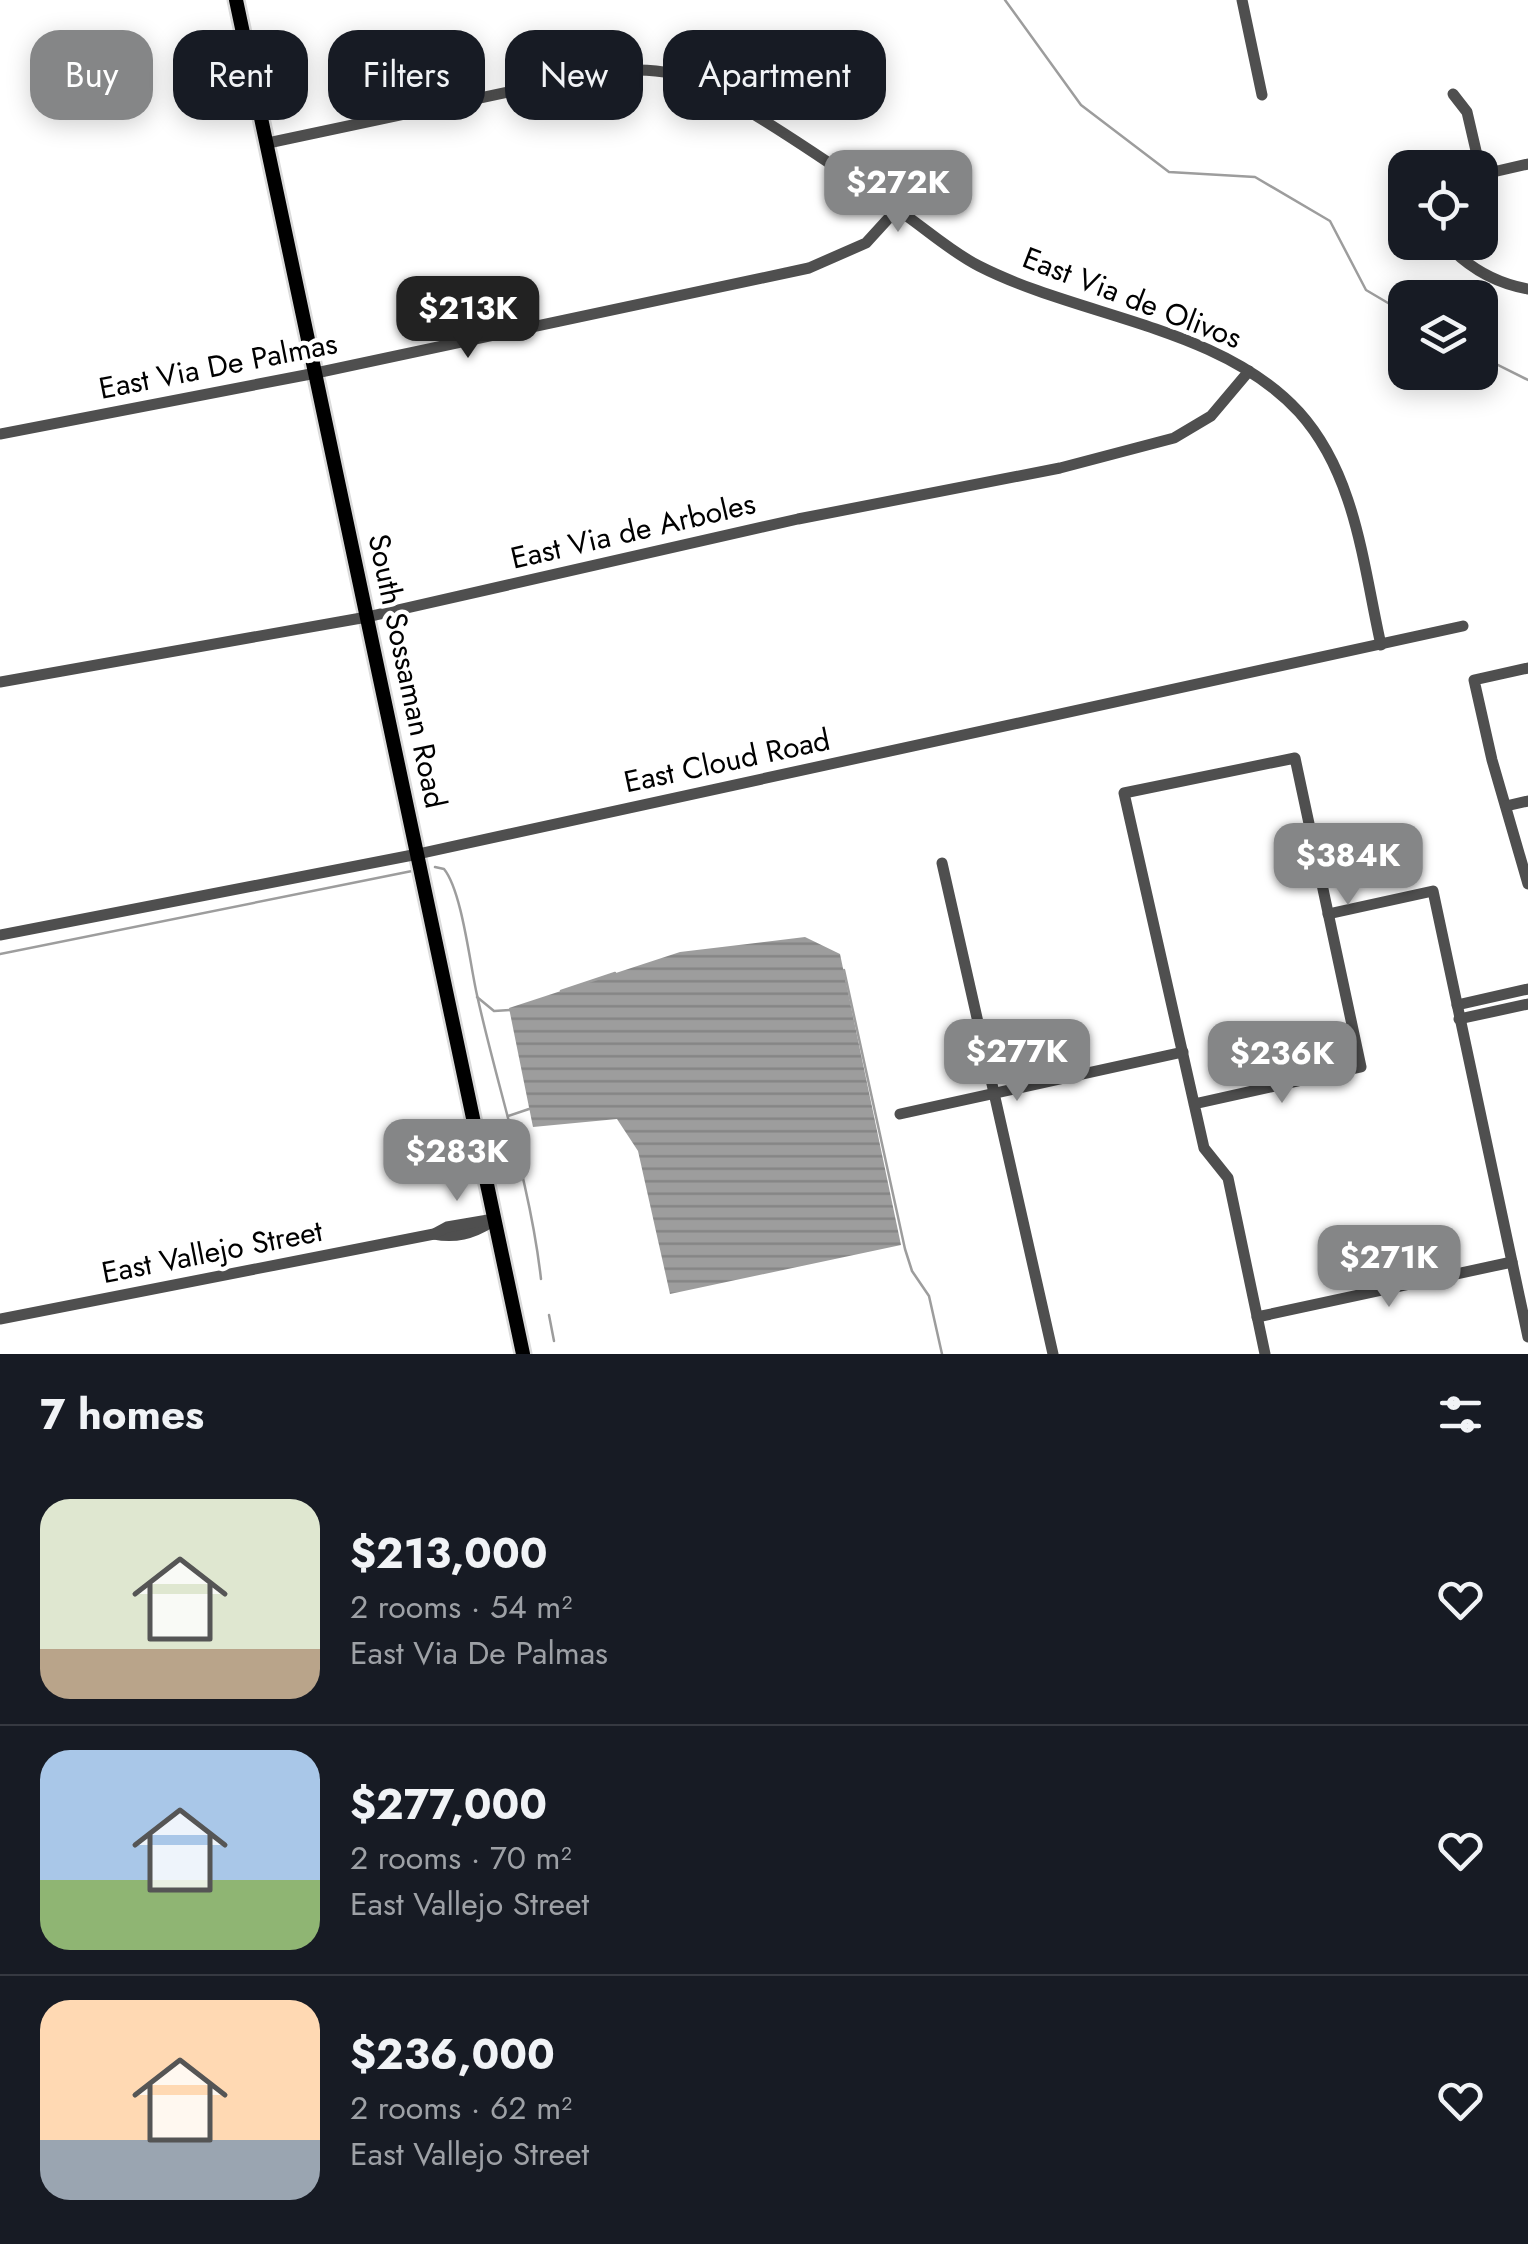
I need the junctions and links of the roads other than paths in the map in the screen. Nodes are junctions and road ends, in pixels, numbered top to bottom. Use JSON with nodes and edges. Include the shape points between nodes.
{"nodes":[{"id":1,"x":236,"y":0,"type":"edge"},
{"id":2,"x":1242,"y":0,"type":"edge"},
{"id":3,"x":1262,"y":94,"type":"dead end"},
{"id":4,"x":1453,"y":94,"type":"dead end"},
{"id":5,"x":268,"y":143,"type":"junction"},
{"id":6,"x":1476,"y":150,"type":"edge"},
{"id":7,"x":1528,"y":164,"type":"edge"},
{"id":8,"x":1498,"y":168,"type":"edge"},
{"id":9,"x":897,"y":210,"type":"junction"},
{"id":10,"x":1465,"y":260,"type":"edge"},
{"id":11,"x":1528,"y":289,"type":"edge"},
{"id":12,"x":1249,"y":370,"type":"junction"},
{"id":13,"x":316,"y":373,"type":"junction"},
{"id":14,"x":0,"y":434,"type":"edge"},
{"id":15,"x":368,"y":617,"type":"junction"},
{"id":16,"x":1463,"y":626,"type":"dead end"},
{"id":17,"x":1380,"y":645,"type":"junction"},
{"id":18,"x":1528,"y":668,"type":"edge"},
{"id":19,"x":0,"y":682,"type":"edge"},
{"id":20,"x":1528,"y":801,"type":"edge"},
{"id":21,"x":1506,"y":806,"type":"junction"},
{"id":22,"x":418,"y":854,"type":"junction"},
{"id":23,"x":942,"y":864,"type":"dead end"},
{"id":24,"x":1528,"y":884,"type":"edge"},
{"id":25,"x":1328,"y":914,"type":"junction"},
{"id":26,"x":0,"y":935,"type":"edge"},
{"id":27,"x":1526,"y":990,"type":"edge"},
{"id":28,"x":1527,"y":1004,"type":"edge"},
{"id":29,"x":1456,"y":1005,"type":"junction"},
{"id":30,"x":1459,"y":1019,"type":"junction"},
{"id":31,"x":1183,"y":1052,"type":"junction"},
{"id":32,"x":993,"y":1093,"type":"junction"},
{"id":33,"x":1194,"y":1104,"type":"junction"},
{"id":34,"x":900,"y":1114,"type":"dead end"},
{"id":35,"x":494,"y":1220,"type":"junction"},
{"id":36,"x":1512,"y":1262,"type":"junction"},
{"id":37,"x":1258,"y":1317,"type":"junction"},
{"id":38,"x":0,"y":1319,"type":"edge"},
{"id":39,"x":1528,"y":1337,"type":"edge"},
{"id":40,"x":523,"y":1354,"type":"edge"},
{"id":41,"x":1053,"y":1354,"type":"edge"},
{"id":42,"x":1265,"y":1354,"type":"edge"}],
"edges":[{"from":1,"to":5,"type":"main road","name":"South Sossaman Road"},
{"from":2,"to":3,"type":"street"},
{"from":4,"to":6,"type":"street","via":[[1468,112]]},
{"from":5,"to":9,"type":"street","name":"East Via de Olivos","via":[[640,69],[696,79]]},
{"from":5,"to":13,"type":"main road","name":"South Sossaman Road"},
{"from":7,"to":8,"type":"street"},
{"from":9,"to":12,"type":"street","name":"East Via de Olivos","via":[[977,265],[1192,342]]},
{"from":9,"to":13,"type":"street","name":"East Via De Palmas","via":[[866,243],[809,268]]},
{"from":10,"to":11,"type":"street"},
{"from":12,"to":15,"type":"street","name":"East Via de Arboles","via":[[1211,416],[1174,438]]},
{"from":12,"to":17,"type":"street","name":"East Via de Olivos","via":[[1302,416],[1340,476]]},
{"from":13,"to":14,"type":"street","name":"East Via De Palmas"},
{"from":13,"to":15,"type":"main road","name":"South Sossaman Road"},
{"from":15,"to":19,"type":"street","name":"East Via de Arboles"},
{"from":15,"to":22,"type":"main road","name":"South Sossaman Road"},
{"from":16,"to":17,"type":"street","name":"East Cloud Road"},
{"from":17,"to":22,"type":"street","name":"East Cloud Road"},
{"from":18,"to":21,"type":"street","via":[[1474,680]]},
{"from":20,"to":21,"type":"street"},
{"from":21,"to":24,"type":"street"},
{"from":22,"to":26,"type":"street","name":"East Cloud Road"},
{"from":22,"to":35,"type":"main road","name":"South Sossaman Road"},
{"from":23,"to":32,"type":"street"},
{"from":25,"to":29,"type":"street","via":[[1434,891]]},
{"from":25,"to":31,"type":"street","via":[[1295,758],[1124,793]]},
{"from":25,"to":33,"type":"street","via":[[1360,1067]]},
{"from":27,"to":28,"type":"street"},
{"from":27,"to":29,"type":"street"},
{"from":28,"to":30,"type":"street"},
{"from":29,"to":30,"type":"street"},
{"from":30,"to":36,"type":"street"},
{"from":31,"to":32,"type":"street"},
{"from":31,"to":33,"type":"street"},
{"from":32,"to":34,"type":"street"},
{"from":32,"to":41,"type":"street"},
{"from":33,"to":37,"type":"street","via":[[1204,1148],[1228,1178]]},
{"from":35,"to":38,"type":"street","name":"East Vallejo Street","via":[[450,1237],[434,1234]]},
{"from":35,"to":40,"type":"main road","name":"South Sossaman Road"},
{"from":36,"to":37,"type":"street"},
{"from":36,"to":39,"type":"street"},
{"from":37,"to":42,"type":"street"}]}
